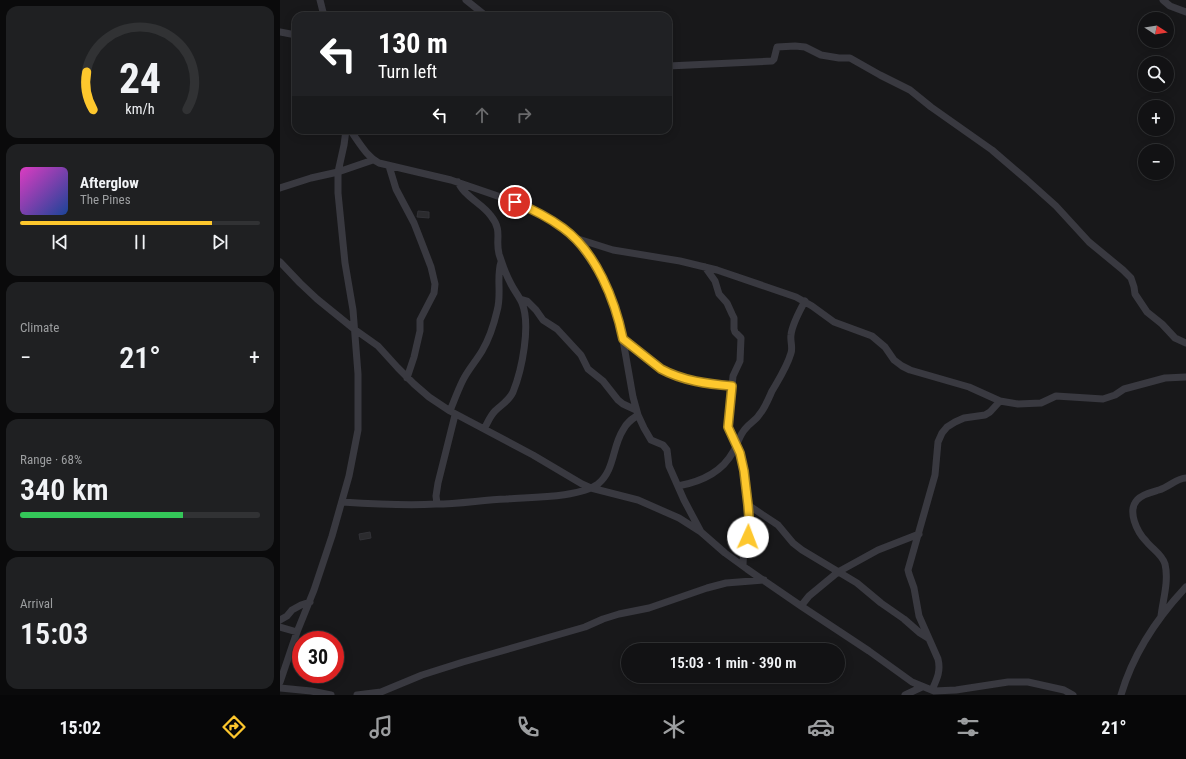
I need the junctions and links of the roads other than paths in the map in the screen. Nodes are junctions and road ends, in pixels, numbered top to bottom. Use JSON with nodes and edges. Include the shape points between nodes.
{"nodes":[{"id":1,"x":320,"y":0,"type":"edge"},
{"id":2,"x":466,"y":0,"type":"edge"},
{"id":3,"x":1163,"y":0,"type":"edge"},
{"id":4,"x":323,"y":12,"type":"edge"},
{"id":5,"x":481,"y":12,"type":"edge"},
{"id":6,"x":1186,"y":12,"type":"edge"},
{"id":7,"x":280,"y":32,"type":"edge"},
{"id":8,"x":292,"y":34,"type":"edge"},
{"id":9,"x":672,"y":66,"type":"edge"},
{"id":10,"x":345,"y":134,"type":"edge"},
{"id":11,"x":353,"y":134,"type":"edge"},
{"id":12,"x":373,"y":160,"type":"junction"},
{"id":13,"x":390,"y":166,"type":"junction"},
{"id":14,"x":338,"y":172,"type":"junction"},
{"id":15,"x":457,"y":182,"type":"junction"},
{"id":16,"x":280,"y":188,"type":"edge"},
{"id":17,"x":575,"y":238,"type":"junction"},
{"id":18,"x":280,"y":262,"type":"edge"},
{"id":19,"x":502,"y":262,"type":"junction"},
{"id":20,"x":705,"y":267,"type":"junction"},
{"id":21,"x":520,"y":299,"type":"junction"},
{"id":22,"x":805,"y":301,"type":"junction"},
{"id":23,"x":354,"y":329,"type":"junction"},
{"id":24,"x":623,"y":339,"type":"junction"},
{"id":25,"x":1186,"y":344,"type":"edge"},
{"id":26,"x":1186,"y":377,"type":"edge"},
{"id":27,"x":407,"y":378,"type":"junction"},
{"id":28,"x":732,"y":386,"type":"junction"},
{"id":29,"x":1000,"y":401,"type":"junction"},
{"id":30,"x":452,"y":413,"type":"junction"},
{"id":31,"x":637,"y":413,"type":"junction"},
{"id":32,"x":484,"y":429,"type":"junction"},
{"id":33,"x":736,"y":444,"type":"junction"},
{"id":34,"x":1186,"y":478,"type":"edge"},
{"id":35,"x":678,"y":486,"type":"junction"},
{"id":36,"x":591,"y":488,"type":"junction"},
{"id":37,"x":342,"y":502,"type":"junction"},
{"id":38,"x":437,"y":504,"type":"junction"},
{"id":39,"x":748,"y":505,"type":"junction"},
{"id":40,"x":701,"y":532,"type":"junction"},
{"id":41,"x":918,"y":534,"type":"junction"},
{"id":42,"x":743,"y":565,"type":"junction"},
{"id":43,"x":838,"y":572,"type":"junction"},
{"id":44,"x":764,"y":580,"type":"junction"},
{"id":45,"x":1186,"y":587,"type":"edge"},
{"id":46,"x":310,"y":602,"type":"junction"},
{"id":47,"x":801,"y":606,"type":"junction"},
{"id":48,"x":1161,"y":616,"type":"junction"},
{"id":49,"x":280,"y":620,"type":"edge"},
{"id":50,"x":280,"y":627,"type":"edge"},
{"id":51,"x":294,"y":631,"type":"edge"},
{"id":52,"x":297,"y":631,"type":"edge"},
{"id":53,"x":928,"y":638,"type":"junction"},
{"id":54,"x":292,"y":647,"type":"edge"},
{"id":55,"x":280,"y":682,"type":"edge"},
{"id":56,"x":922,"y":687,"type":"junction"},
{"id":57,"x":280,"y":688,"type":"edge"},
{"id":58,"x":932,"y":690,"type":"junction"},
{"id":59,"x":331,"y":695,"type":"edge"},
{"id":60,"x":358,"y":695,"type":"edge"},
{"id":61,"x":905,"y":695,"type":"edge"},
{"id":62,"x":1073,"y":695,"type":"edge"},
{"id":63,"x":1121,"y":695,"type":"edge"}],
"edges":[{"from":1,"to":4,"type":"street"},
{"from":2,"to":5,"type":"street"},
{"from":3,"to":6,"type":"street","via":[[1170,6]]},
{"from":7,"to":8,"type":"street"},
{"from":9,"to":25,"type":"street","via":[[772,61],[777,47],[794,46],[810,49],[820,55],[850,58],[910,90],[992,150],[1056,206],[1089,242],[1130,278],[1135,294],[1147,312],[1175,338]]},
{"from":10,"to":14,"type":"street"},
{"from":11,"to":12,"type":"street"},
{"from":12,"to":13,"type":"street"},
{"from":12,"to":14,"type":"street"},
{"from":13,"to":15,"type":"street"},
{"from":13,"to":27,"type":"street","via":[[396,189],[414,223],[435,284],[434,293],[420,320],[420,331]]},
{"from":14,"to":16,"type":"street"},
{"from":14,"to":23,"type":"street","via":[[339,209]]},
{"from":15,"to":17,"type":"street","via":[[535,211]]},
{"from":15,"to":19,"type":"street","via":[[492,216],[498,227],[498,248]]},
{"from":17,"to":20,"type":"street","via":[[613,250]]},
{"from":17,"to":24,"type":"street","via":[[591,259],[609,291]]},
{"from":18,"to":23,"type":"street","via":[[300,283]]},
{"from":19,"to":21,"type":"street"},
{"from":19,"to":30,"type":"street","via":[[499,273],[499,301],[491,331],[463,379]]},
{"from":20,"to":22,"type":"street"},
{"from":20,"to":28,"type":"street","via":[[734,318],[735,332],[742,338],[740,360]]},
{"from":21,"to":31,"type":"street","via":[[558,329],[581,355],[588,369],[603,381],[618,400]]},
{"from":21,"to":32,"type":"street","via":[[525,311],[526,325],[517,382],[510,398],[494,411]]},
{"from":22,"to":29,"type":"street","via":[[834,322],[872,336],[894,360],[906,368],[969,387]]},
{"from":22,"to":33,"type":"street","via":[[791,335],[792,352],[788,362],[764,410],[745,428]]},
{"from":23,"to":27,"type":"street","via":[[378,346]]},
{"from":23,"to":37,"type":"street","via":[[358,374],[358,430]]},
{"from":24,"to":28,"type":"street","via":[[666,372],[694,382]]},
{"from":24,"to":31,"type":"street"},
{"from":26,"to":29,"type":"street","via":[[1166,378],[1133,386],[1103,399],[1056,396],[1041,403],[1030,404]]},
{"from":27,"to":30,"type":"street","via":[[429,398]]},
{"from":28,"to":33,"type":"street","via":[[728,427]]},
{"from":29,"to":41,"type":"street","via":[[985,415],[964,418],[942,433],[938,442],[935,475]]},
{"from":30,"to":32,"type":"street"},
{"from":30,"to":38,"type":"street","via":[[438,483]]},
{"from":31,"to":35,"type":"street","via":[[651,440],[663,445],[667,450],[669,466]]},
{"from":31,"to":36,"type":"street","via":[[622,430],[609,470],[603,479]]},
{"from":32,"to":36,"type":"street"},
{"from":33,"to":35,"type":"street","via":[[728,459],[714,472],[690,484]]},
{"from":33,"to":39,"type":"street","via":[[744,471]]},
{"from":34,"to":48,"type":"street","via":[[1142,496],[1137,499],[1133,509],[1140,534],[1165,563],[1166,586]]},
{"from":35,"to":40,"type":"street"},
{"from":36,"to":38,"type":"street","via":[[570,494]]},
{"from":36,"to":40,"type":"street","via":[[638,500],[679,518]]},
{"from":37,"to":38,"type":"street"},
{"from":37,"to":46,"type":"street"},
{"from":39,"to":42,"type":"street","via":[[750,530],[744,545]]},
{"from":39,"to":43,"type":"street","via":[[778,525],[797,546]]},
{"from":40,"to":42,"type":"street"},
{"from":41,"to":43,"type":"street","via":[[878,550]]},
{"from":41,"to":53,"type":"street","via":[[909,574],[919,616]]},
{"from":42,"to":44,"type":"street"},
{"from":43,"to":47,"type":"street"},
{"from":43,"to":53,"type":"street","via":[[857,583]]},
{"from":44,"to":47,"type":"street"},
{"from":44,"to":60,"type":"street","via":[[726,583],[707,588],[649,608],[619,614],[585,627],[463,662],[381,692]]},
{"from":45,"to":48,"type":"street"},
{"from":46,"to":49,"type":"street","via":[[292,610]]},
{"from":46,"to":52,"type":"street"},
{"from":47,"to":56,"type":"street"},
{"from":48,"to":63,"type":"street","via":[[1143,643],[1126,677]]},
{"from":50,"to":51,"type":"street"},
{"from":53,"to":58,"type":"street","via":[[940,666]]},
{"from":54,"to":55,"type":"street"},
{"from":56,"to":58,"type":"street"},
{"from":56,"to":61,"type":"street"},
{"from":57,"to":59,"type":"street"},
{"from":58,"to":62,"type":"street","via":[[1028,682],[1064,690]]}]}
